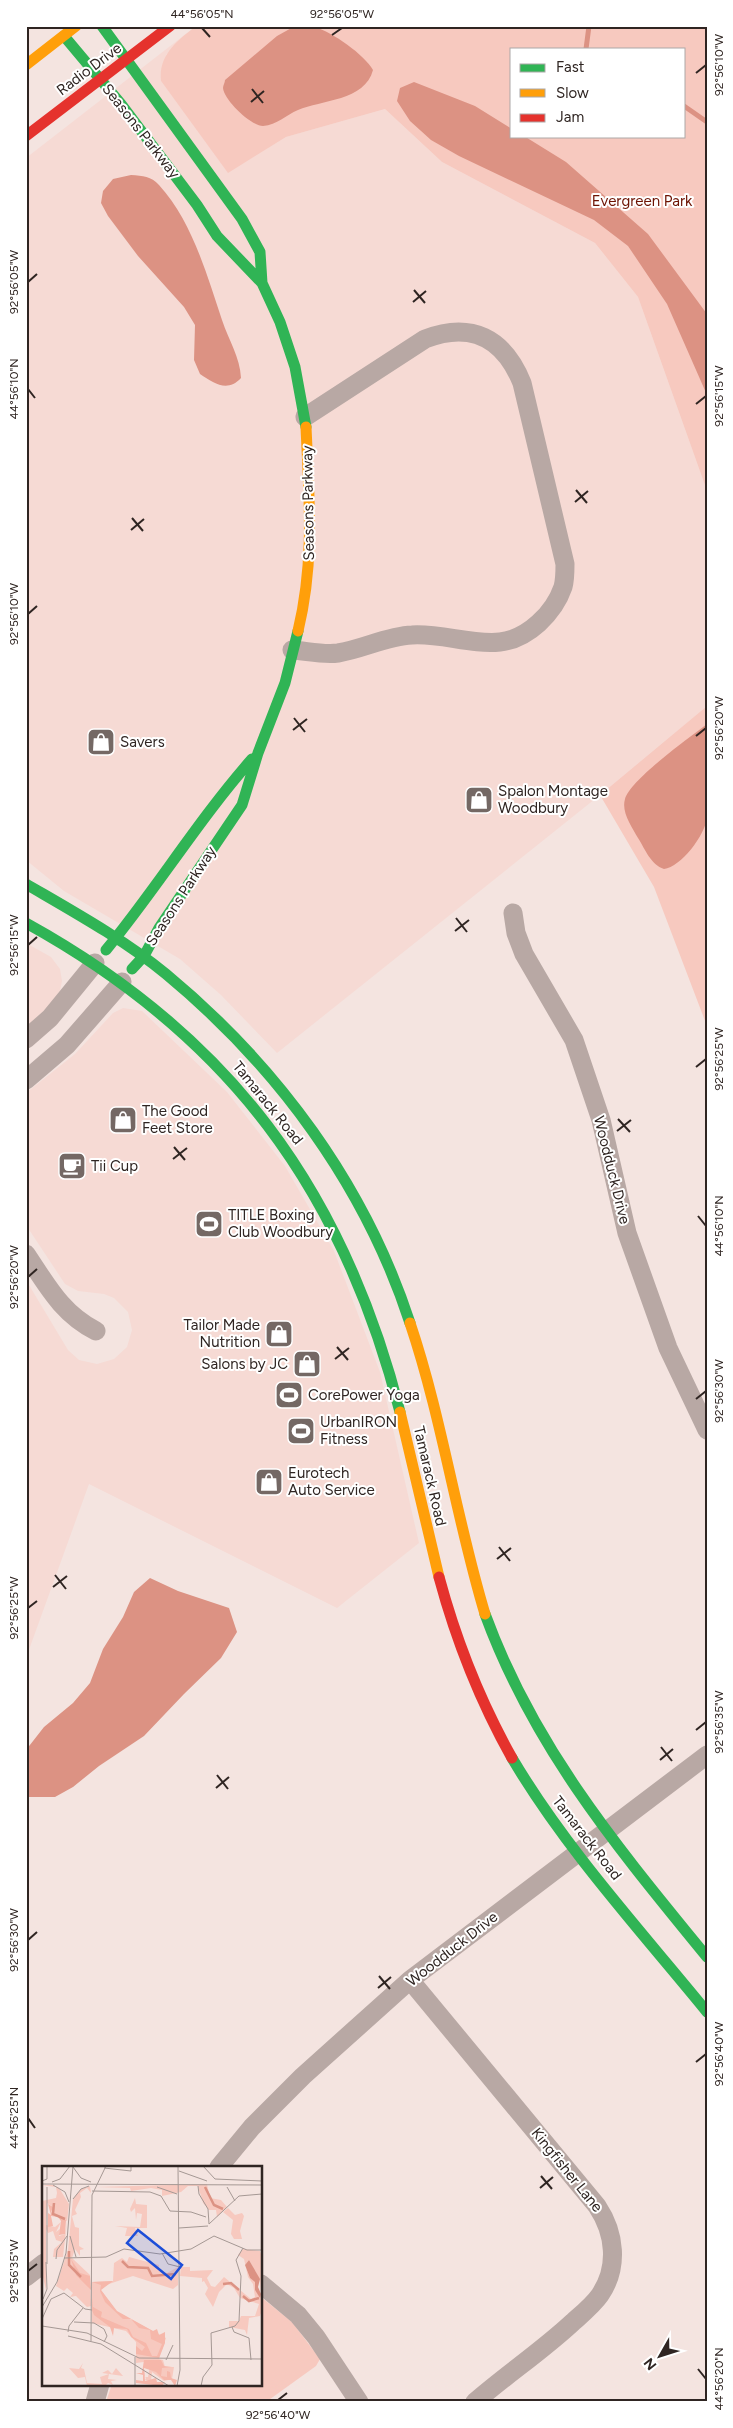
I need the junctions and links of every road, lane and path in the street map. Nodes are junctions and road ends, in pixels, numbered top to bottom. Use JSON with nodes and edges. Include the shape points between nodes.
{"nodes":[{"id":1,"x":102,"y":26,"type":"edge"},
{"id":2,"x":170,"y":26,"type":"edge"},
{"id":3,"x":66,"y":29,"type":"edge"},
{"id":4,"x":126,"y":60,"type":"junction"},
{"id":5,"x":26,"y":65,"type":"edge"},
{"id":6,"x":100,"y":79,"type":"junction"},
{"id":7,"x":26,"y":136,"type":"edge"},
{"id":8,"x":262,"y":283,"type":"junction"},
{"id":9,"x":305,"y":417,"type":"junction"},
{"id":10,"x":292,"y":650,"type":"junction"},
{"id":11,"x":258,"y":753,"type":"junction"},
{"id":12,"x":26,"y":884,"type":"edge"},
{"id":13,"x":513,"y":913,"type":"dead end"},
{"id":14,"x":26,"y":923,"type":"edge"},
{"id":15,"x":118,"y":937,"type":"junction"},
{"id":16,"x":144,"y":956,"type":"junction"},
{"id":17,"x":95,"y":963,"type":"junction"},
{"id":18,"x":122,"y":982,"type":"junction"},
{"id":19,"x":26,"y":1039,"type":"edge"},
{"id":20,"x":26,"y":1080,"type":"edge"},
{"id":21,"x":26,"y":1254,"type":"edge"},
{"id":22,"x":96,"y":1331,"type":"dead end"},
{"id":23,"x":707,"y":1430,"type":"edge"},
{"id":24,"x":707,"y":1755,"type":"edge"},
{"id":25,"x":606,"y":1831,"type":"junction"},
{"id":26,"x":578,"y":1852,"type":"junction"},
{"id":27,"x":707,"y":1957,"type":"edge"},
{"id":28,"x":410,"y":1980,"type":"junction"},
{"id":29,"x":707,"y":2012,"type":"edge"},
{"id":30,"x":220,"y":2166,"type":"edge"},
{"id":31,"x":42,"y":2265,"type":"edge"},
{"id":32,"x":26,"y":2277,"type":"edge"},
{"id":33,"x":262,"y":2285,"type":"edge"},
{"id":34,"x":99,"y":2386,"type":"edge"},
{"id":35,"x":95,"y":2402,"type":"edge"},
{"id":36,"x":359,"y":2402,"type":"edge"},
{"id":37,"x":476,"y":2402,"type":"edge"}],
"edges":[{"from":1,"to":4,"type":"street","name":"Seasons Parkway"},
{"from":2,"to":4,"type":"street","name":"Radio Drive"},
{"from":3,"to":5,"type":"street"},
{"from":3,"to":6,"type":"street","name":"Seasons Parkway"},
{"from":4,"to":6,"type":"street","name":"Radio Drive"},
{"from":4,"to":8,"type":"street","name":"Seasons Parkway","via":[[242,219],[260,252]]},
{"from":6,"to":7,"type":"street","name":"Radio Drive"},
{"from":6,"to":8,"type":"street","name":"Seasons Parkway","via":[[217,236]]},
{"from":8,"to":9,"type":"street","name":"Seasons Parkway","via":[[292,358]]},
{"from":9,"to":10,"type":"street","name":"Seasons Parkway","via":[[311,534],[307,583]]},
{"from":9,"to":10,"type":"street","via":[[425,339],[443,332],[458,331],[474,333],[488,340],[506,352],[522,383],[565,564],[563,586],[555,602],[544,618],[516,637],[500,642],[413,635],[338,653]]},
{"from":10,"to":11,"type":"street","name":"Seasons Parkway","via":[[285,683]]},
{"from":11,"to":15,"type":"street","name":"Seasons Parkway","via":[[224,789]]},
{"from":11,"to":16,"type":"street","name":"Seasons Parkway","via":[[242,805],[159,928]]},
{"from":12,"to":15,"type":"street","name":"Tamarack Road"},
{"from":13,"to":23,"type":"street","name":"Woodduck Drive","via":[[524,954],[574,1040],[601,1120],[630,1242],[668,1348]]},
{"from":14,"to":17,"type":"street","name":"Tamarack Road"},
{"from":15,"to":16,"type":"street","name":"Tamarack Road"},
{"from":15,"to":17,"type":"street","name":"Seasons Parkway"},
{"from":16,"to":18,"type":"street","name":"Seasons Parkway"},
{"from":16,"to":25,"type":"street","name":"Tamarack Road","via":[[212,1013],[268,1071],[328,1149],[362,1208],[394,1276],[418,1343],[466,1550],[497,1648],[543,1741],[584,1804]]},
{"from":17,"to":18,"type":"street","name":"Tamarack Road"},
{"from":17,"to":19,"type":"street","via":[[50,1018]]},
{"from":18,"to":20,"type":"street","via":[[67,1045]]},
{"from":18,"to":26,"type":"street","name":"Tamarack Road","via":[[166,1016],[236,1085],[300,1169],[333,1226],[363,1291],[384,1350],[434,1561],[456,1635],[482,1699],[510,1753]]},
{"from":21,"to":22,"type":"street","via":[[55,1299],[82,1324]]},
{"from":24,"to":25,"type":"street","name":"Woodduck Drive"},
{"from":25,"to":26,"type":"street","name":"Woodduck Drive"},
{"from":25,"to":27,"type":"street","name":"Tamarack Road"},
{"from":26,"to":28,"type":"street","name":"Woodduck Drive"},
{"from":26,"to":29,"type":"street","name":"Tamarack Road"},
{"from":28,"to":30,"type":"street","name":"Woodduck Drive","via":[[303,2076],[252,2127]]},
{"from":28,"to":37,"type":"street","name":"Kingfisher Lane","via":[[597,2206],[608,2222],[612,2239],[612,2260],[600,2295],[565,2330]]},
{"from":31,"to":32,"type":"street"},
{"from":33,"to":36,"type":"street","via":[[298,2315]]},
{"from":34,"to":35,"type":"street"}]}
